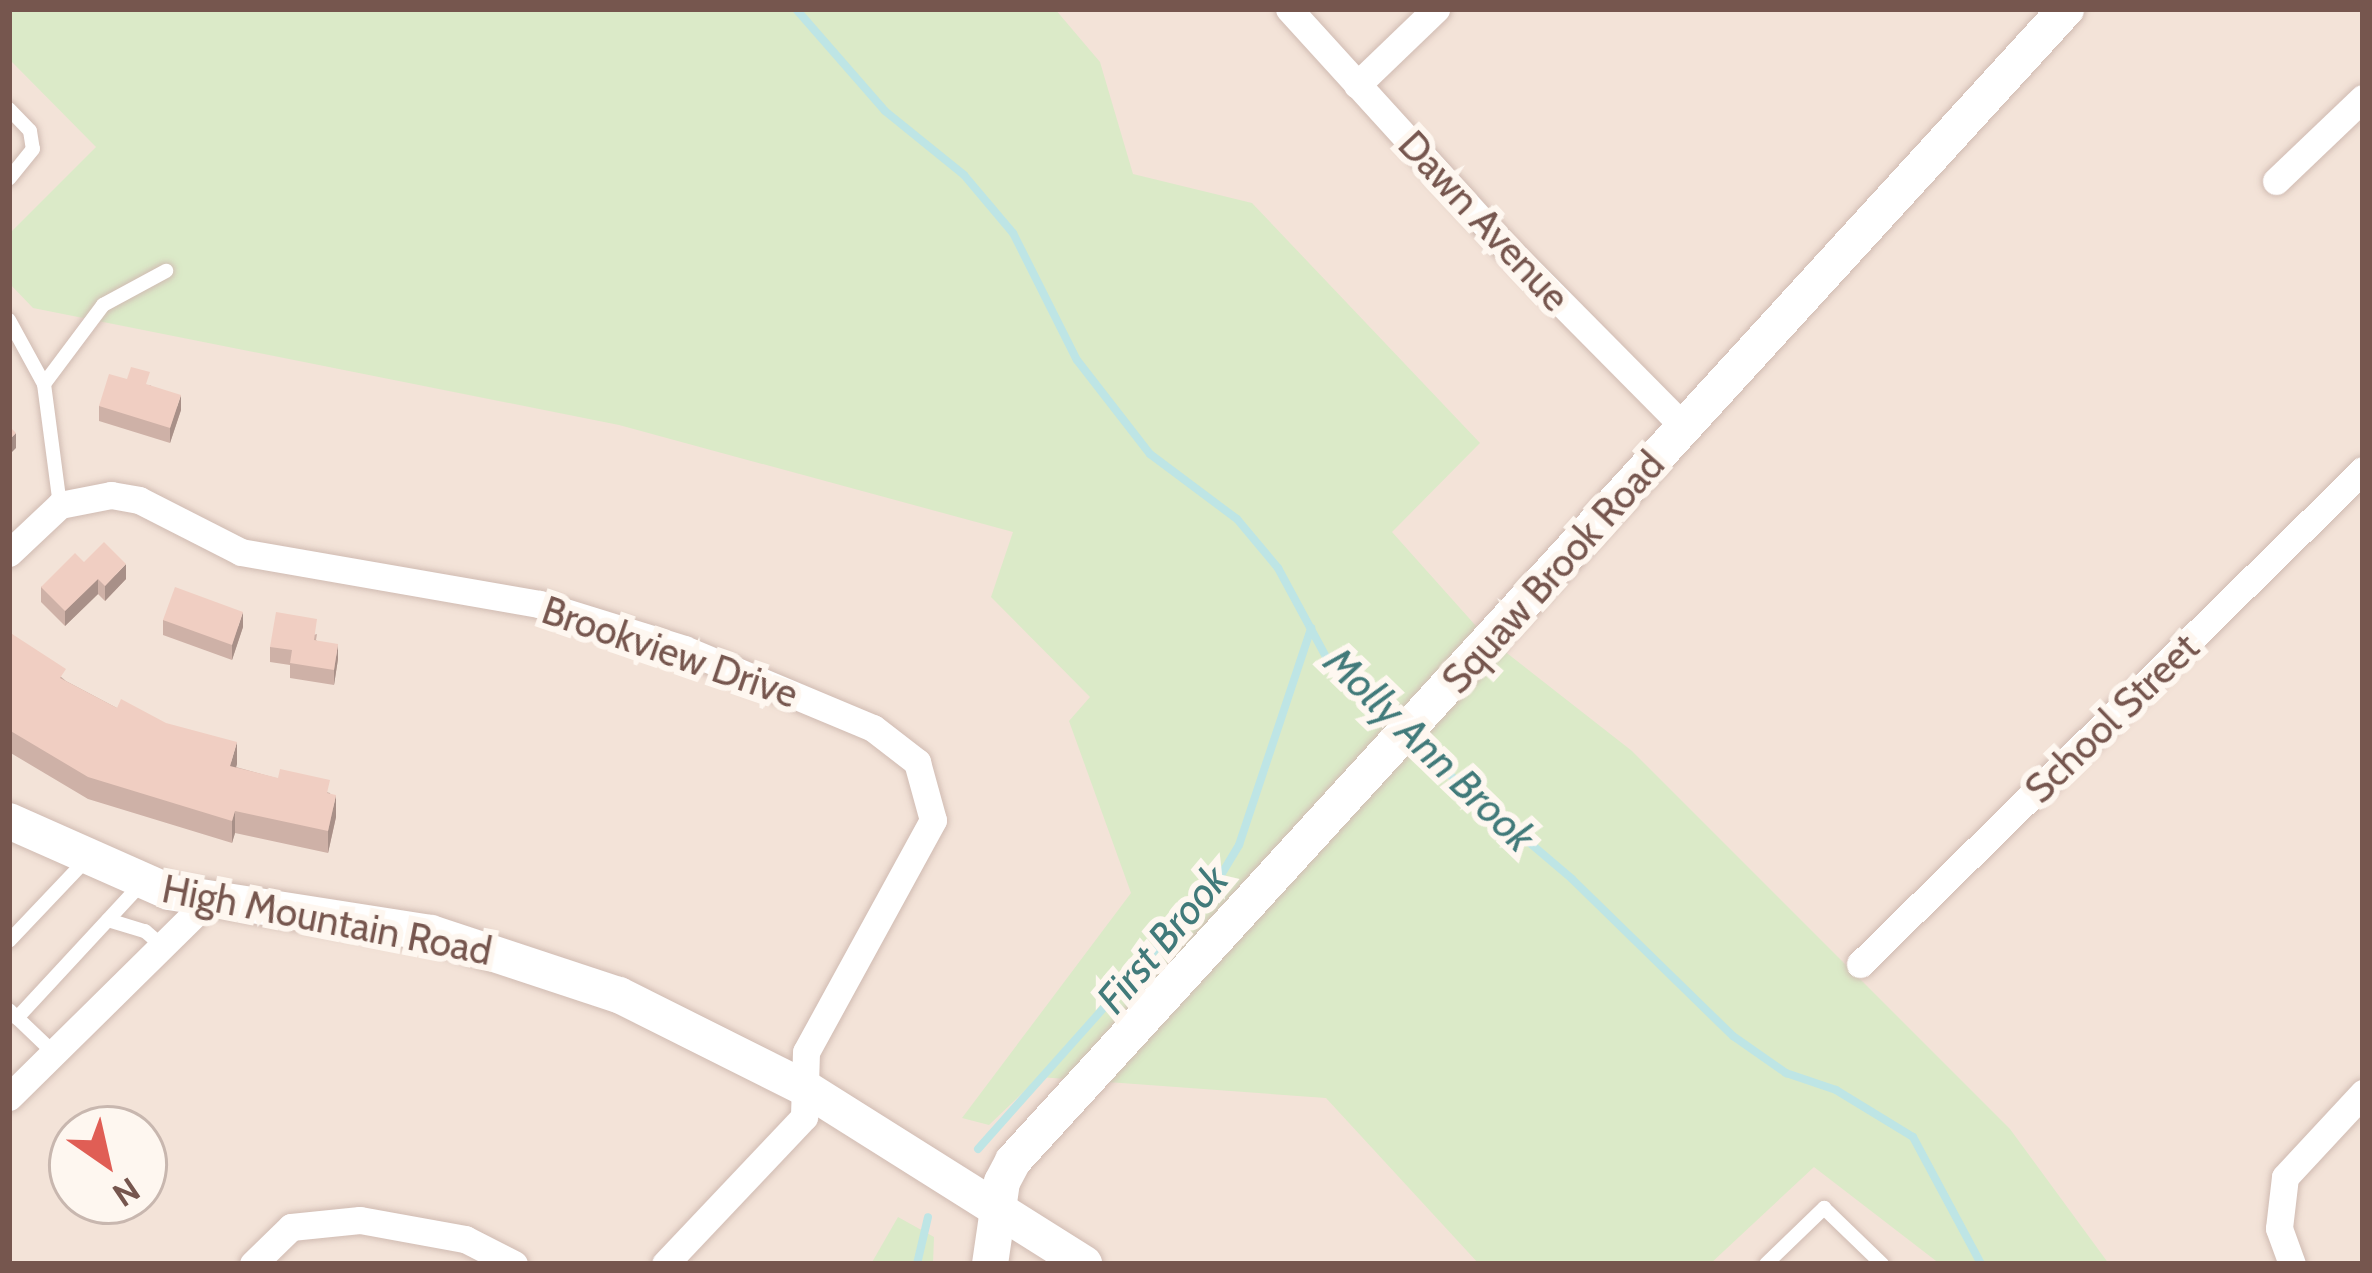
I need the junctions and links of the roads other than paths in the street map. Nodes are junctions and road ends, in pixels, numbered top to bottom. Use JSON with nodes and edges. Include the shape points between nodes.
{"nodes":[{"id":1,"x":1289,"y":9,"type":"edge"},
{"id":2,"x":1436,"y":9,"type":"edge"},
{"id":3,"x":2066,"y":9,"type":"edge"},
{"id":4,"x":1357,"y":85,"type":"junction"},
{"id":5,"x":2363,"y":98,"type":"edge"},
{"id":6,"x":9,"y":110,"type":"edge"},
{"id":7,"x":9,"y":179,"type":"edge"},
{"id":8,"x":2276,"y":181,"type":"dead end"},
{"id":9,"x":166,"y":272,"type":"dead end"},
{"id":10,"x":9,"y":320,"type":"edge"},
{"id":11,"x":44,"y":384,"type":"junction"},
{"id":12,"x":1685,"y":428,"type":"junction"},
{"id":13,"x":2363,"y":470,"type":"edge"},
{"id":14,"x":60,"y":505,"type":"junction"},
{"id":15,"x":9,"y":553,"type":"edge"},
{"id":16,"x":9,"y":821,"type":"edge"},
{"id":17,"x":85,"y":861,"type":"junction"},
{"id":18,"x":141,"y":883,"type":"junction"},
{"id":19,"x":208,"y":901,"type":"junction"},
{"id":20,"x":108,"y":920,"type":"junction"},
{"id":21,"x":9,"y":941,"type":"edge"},
{"id":22,"x":162,"y":946,"type":"junction"},
{"id":23,"x":1860,"y":964,"type":"dead end"},
{"id":24,"x":13,"y":1014,"type":"edge"},
{"id":25,"x":53,"y":1053,"type":"junction"},
{"id":26,"x":805,"y":1088,"type":"junction"},
{"id":27,"x":2363,"y":1093,"type":"edge"},
{"id":28,"x":9,"y":1097,"type":"edge"},
{"id":29,"x":996,"y":1208,"type":"junction"},
{"id":30,"x":253,"y":1264,"type":"edge"},
{"id":31,"x":514,"y":1264,"type":"edge"},
{"id":32,"x":665,"y":1264,"type":"edge"},
{"id":33,"x":990,"y":1264,"type":"edge"},
{"id":34,"x":1084,"y":1264,"type":"edge"},
{"id":35,"x":1766,"y":1264,"type":"edge"},
{"id":36,"x":1882,"y":1264,"type":"edge"},
{"id":37,"x":2292,"y":1264,"type":"edge"}],
"edges":[{"from":1,"to":4,"type":"street","name":"Dawn Avenue"},
{"from":2,"to":4,"type":"street"},
{"from":3,"to":12,"type":"street","name":"Squaw Brook Road"},
{"from":4,"to":12,"type":"street","name":"Dawn Avenue"},
{"from":5,"to":8,"type":"street"},
{"from":6,"to":7,"type":"lane","via":[[30,131],[33,149]]},
{"from":9,"to":11,"type":"lane","via":[[103,305]]},
{"from":10,"to":11,"type":"lane"},
{"from":11,"to":14,"type":"lane"},
{"from":12,"to":29,"type":"street","name":"Squaw Brook Road","via":[[1013,1161]]},
{"from":13,"to":23,"type":"street","name":"School Street"},
{"from":14,"to":15,"type":"street"},
{"from":14,"to":26,"type":"street","name":"Brookview Drive","via":[[84,496],[139,500],[241,552],[581,616],[747,673],[902,747],[928,781],[933,820],[806,1052]]},
{"from":16,"to":17,"type":"street","name":"High Mountain Road"},
{"from":17,"to":18,"type":"street","name":"High Mountain Road"},
{"from":17,"to":21,"type":"lane"},
{"from":18,"to":19,"type":"street","name":"High Mountain Road"},
{"from":18,"to":20,"type":"lane"},
{"from":19,"to":22,"type":"street"},
{"from":19,"to":26,"type":"street","name":"High Mountain Road","via":[[430,933],[500,952],[655,1010]]},
{"from":20,"to":22,"type":"lane","via":[[145,931]]},
{"from":20,"to":24,"type":"lane"},
{"from":22,"to":25,"type":"street"},
{"from":24,"to":25,"type":"lane"},
{"from":25,"to":28,"type":"street"},
{"from":26,"to":29,"type":"street","name":"High Mountain Road"},
{"from":26,"to":32,"type":"street","name":"Brookview Drive","via":[[804,1117]]},
{"from":27,"to":37,"type":"street","via":[[2284,1177],[2279,1228]]},
{"from":29,"to":33,"type":"street","name":"Squaw Brook Road"},
{"from":29,"to":34,"type":"street","name":"High Mountain Road"},
{"from":30,"to":31,"type":"street","via":[[304,1221],[360,1220],[465,1239]]},
{"from":35,"to":36,"type":"lane","via":[[1824,1208]]}]}
